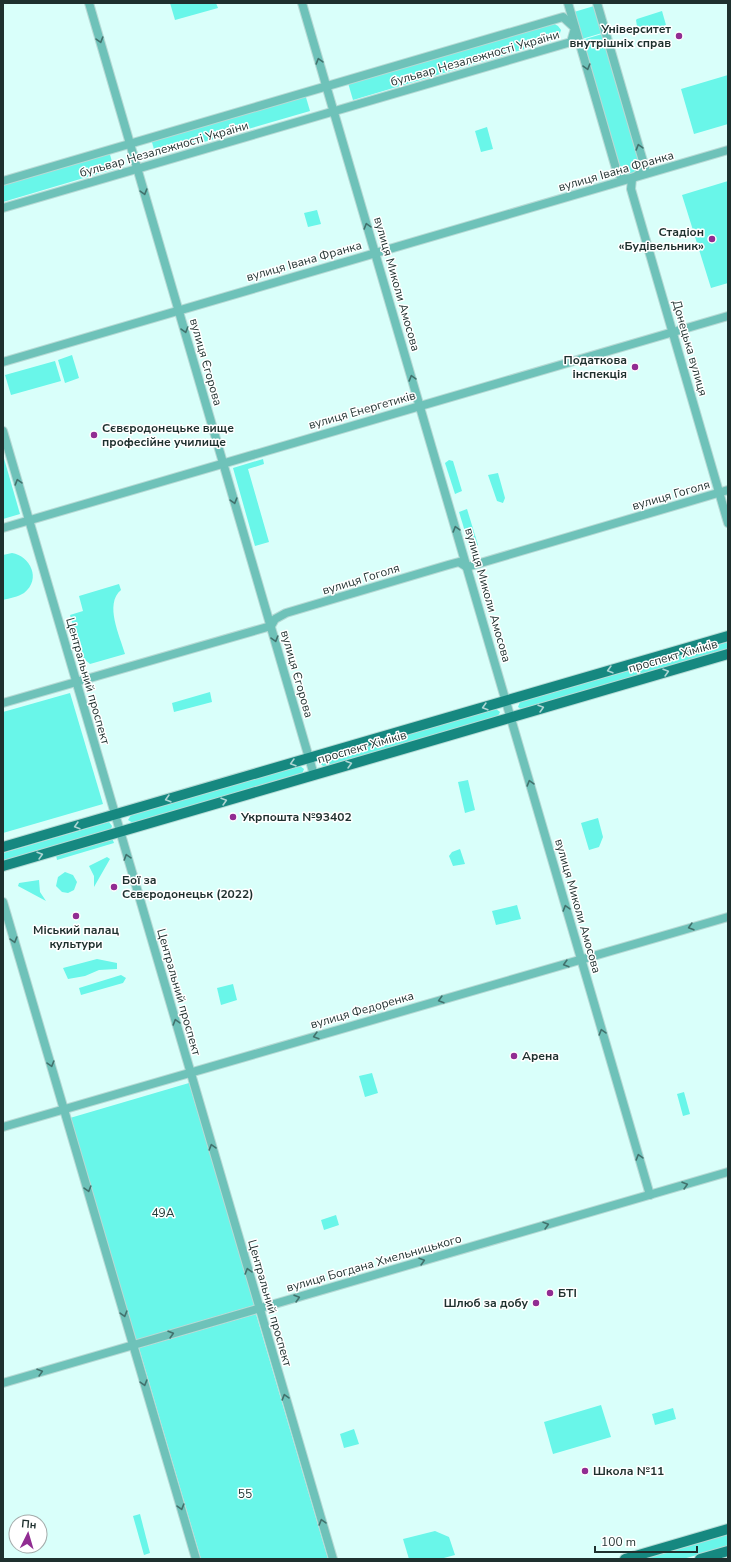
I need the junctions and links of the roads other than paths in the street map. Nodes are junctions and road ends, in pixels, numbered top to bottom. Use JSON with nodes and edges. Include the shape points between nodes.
{"nodes":[{"id":1,"x":89,"y":3,"type":"edge"},
{"id":2,"x":302,"y":3,"type":"edge"},
{"id":3,"x":568,"y":3,"type":"edge"},
{"id":4,"x":597,"y":3,"type":"edge"},
{"id":5,"x":575,"y":28,"type":"junction"},
{"id":6,"x":326,"y":86,"type":"junction"},
{"id":7,"x":334,"y":112,"type":"junction"},
{"id":8,"x":130,"y":144,"type":"junction"},
{"id":9,"x":728,"y":150,"type":"edge"},
{"id":10,"x":138,"y":169,"type":"junction"},
{"id":11,"x":632,"y":179,"type":"junction"},
{"id":12,"x":3,"y":181,"type":"edge"},
{"id":13,"x":3,"y":208,"type":"edge"},
{"id":14,"x":375,"y":252,"type":"junction"},
{"id":15,"x":179,"y":310,"type":"junction"},
{"id":16,"x":728,"y":316,"type":"edge"},
{"id":17,"x":672,"y":333,"type":"junction"},
{"id":18,"x":3,"y":362,"type":"edge"},
{"id":19,"x":420,"y":406,"type":"junction"},
{"id":20,"x":3,"y":431,"type":"edge"},
{"id":21,"x":223,"y":463,"type":"junction"},
{"id":22,"x":728,"y":490,"type":"edge"},
{"id":23,"x":719,"y":493,"type":"junction"},
{"id":24,"x":29,"y":520,"type":"junction"},
{"id":25,"x":728,"y":523,"type":"edge"},
{"id":26,"x":3,"y":528,"type":"edge"},
{"id":27,"x":467,"y":567,"type":"junction"},
{"id":28,"x":271,"y":626,"type":"junction"},
{"id":29,"x":728,"y":636,"type":"edge"},
{"id":30,"x":728,"y":654,"type":"edge"},
{"id":31,"x":76,"y":682,"type":"junction"},
{"id":32,"x":506,"y":701,"type":"junction"},
{"id":33,"x":3,"y":703,"type":"edge"},
{"id":34,"x":511,"y":717,"type":"junction"},
{"id":35,"x":309,"y":758,"type":"junction"},
{"id":36,"x":314,"y":775,"type":"junction"},
{"id":37,"x":115,"y":815,"type":"junction"},
{"id":38,"x":120,"y":832,"type":"junction"},
{"id":39,"x":3,"y":848,"type":"edge"},
{"id":40,"x":3,"y":866,"type":"edge"},
{"id":41,"x":3,"y":902,"type":"edge"},
{"id":42,"x":728,"y":917,"type":"edge"},
{"id":43,"x":581,"y":959,"type":"junction"},
{"id":44,"x":191,"y":1073,"type":"junction"},
{"id":45,"x":64,"y":1109,"type":"junction"},
{"id":46,"x":3,"y":1127,"type":"edge"},
{"id":47,"x":728,"y":1172,"type":"edge"},
{"id":48,"x":650,"y":1195,"type":"junction"},
{"id":49,"x":259,"y":1309,"type":"junction"},
{"id":50,"x":133,"y":1345,"type":"junction"},
{"id":51,"x":3,"y":1383,"type":"edge"},
{"id":52,"x":728,"y":1529,"type":"edge"},
{"id":53,"x":728,"y":1551,"type":"edge"},
{"id":54,"x":196,"y":1559,"type":"edge"},
{"id":55,"x":333,"y":1559,"type":"edge"},
{"id":56,"x":625,"y":1559,"type":"edge"},
{"id":57,"x":700,"y":1559,"type":"edge"}],
"edges":[{"from":1,"to":8,"type":"street","name":"вулиця Єгорова","one_way":true},
{"from":6,"to":2,"type":"street","name":"вулиця Миколи Амосова","one_way":true},
{"from":3,"to":5,"type":"street"},
{"from":11,"to":4,"type":"street","one_way":true,"via":[[645,168]]},
{"from":5,"to":6,"type":"street","name":"бульвар Незалежності України","via":[[563,17]]},
{"from":5,"to":7,"type":"street","name":"бульвар Незалежності України","via":[[571,42]]},
{"from":5,"to":11,"type":"street","one_way":true,"via":[[617,172],[623,179]]},
{"from":6,"to":7,"type":"street","name":"вулиця Миколи Амосова"},
{"from":6,"to":8,"type":"street","name":"бульвар Незалежності України"},
{"from":7,"to":10,"type":"street","name":"бульвар Незалежності України"},
{"from":14,"to":7,"type":"street","name":"вулиця Миколи Амосова","one_way":true},
{"from":8,"to":10,"type":"street","name":"вулиця Єгорова"},
{"from":8,"to":12,"type":"street","name":"бульвар Незалежності України"},
{"from":9,"to":11,"type":"street","name":"вулиця Івана Франка"},
{"from":10,"to":13,"type":"street","name":"бульвар Незалежності України"},
{"from":10,"to":15,"type":"street","name":"вулиця Єгорова","one_way":true},
{"from":11,"to":14,"type":"street","name":"вулиця Івана Франка"},
{"from":11,"to":17,"type":"street","name":"Донецька вулиця","via":[[631,189]]},
{"from":14,"to":15,"type":"street","name":"вулиця Івана Франка"},
{"from":19,"to":14,"type":"street","name":"вулиця Миколи Амосова","one_way":true},
{"from":15,"to":18,"type":"street","name":"вулиця Івана Франка"},
{"from":15,"to":21,"type":"street","name":"вулиця Єгорова","one_way":true},
{"from":16,"to":17,"type":"street","name":"вулиця Енергетиків"},
{"from":17,"to":19,"type":"street","name":"вулиця Енергетиків"},
{"from":17,"to":23,"type":"street","name":"Донецька вулиця"},
{"from":19,"to":21,"type":"street","name":"вулиця Енергетиків"},
{"from":27,"to":19,"type":"street","name":"вулиця Миколи Амосова","one_way":true},
{"from":24,"to":20,"type":"street","name":"Центральний проспект","one_way":true},
{"from":21,"to":24,"type":"street","name":"вулиця Енергетиків"},
{"from":21,"to":28,"type":"street","name":"вулиця Єгорова","one_way":true},
{"from":22,"to":23,"type":"street","name":"вулиця Гоголя"},
{"from":23,"to":25,"type":"street","name":"Донецька вулиця"},
{"from":23,"to":27,"type":"street","name":"вулиця Гоголя"},
{"from":24,"to":26,"type":"street","name":"вулиця Енергетиків"},
{"from":24,"to":31,"type":"street","name":"Центральний проспект"},
{"from":27,"to":28,"type":"street","name":"вулиця Гоголя","via":[[459,562],[350,594],[286,614],[275,619]]},
{"from":27,"to":32,"type":"street","name":"вулиця Миколи Амосова"},
{"from":28,"to":31,"type":"street","name":"вулиця Гоголя"},
{"from":28,"to":35,"type":"street","name":"вулиця Єгорова","one_way":true},
{"from":29,"to":32,"type":"main road","name":"проспект Хіміків","one_way":true},
{"from":34,"to":30,"type":"main road","name":"проспект Хіміків","one_way":true},
{"from":31,"to":33,"type":"street","name":"вулиця Гоголя"},
{"from":31,"to":37,"type":"street","name":"Центральний проспект"},
{"from":32,"to":34,"type":"street","name":"вулиця Миколи Амосова"},
{"from":32,"to":35,"type":"main road","name":"проспект Хіміків","one_way":true},
{"from":36,"to":34,"type":"main road","name":"проспект Хіміків","one_way":true},
{"from":43,"to":34,"type":"street","name":"вулиця Миколи Амосова","one_way":true},
{"from":35,"to":36,"type":"street","name":"вулиця Єгорова"},
{"from":35,"to":37,"type":"main road","name":"проспект Хіміків","one_way":true},
{"from":38,"to":36,"type":"main road","name":"проспект Хіміків","one_way":true},
{"from":37,"to":38,"type":"street","name":"Центральний проспект"},
{"from":37,"to":39,"type":"main road","name":"проспект Хіміків","one_way":true},
{"from":40,"to":38,"type":"main road","name":"проспект Хіміків","one_way":true},
{"from":44,"to":38,"type":"street","name":"Центральний проспект","one_way":true},
{"from":41,"to":45,"type":"street","one_way":true},
{"from":42,"to":43,"type":"street","name":"вулиця Федоренка","one_way":true},
{"from":43,"to":44,"type":"street","name":"вулиця Федоренка","one_way":true},
{"from":48,"to":43,"type":"street","name":"вулиця Миколи Амосова","one_way":true},
{"from":44,"to":45,"type":"street","name":"вулиця Федоренка"},
{"from":49,"to":44,"type":"street","name":"Центральний проспект","one_way":true},
{"from":45,"to":46,"type":"street","name":"вулиця Федоренка"},
{"from":45,"to":50,"type":"street","one_way":true},
{"from":48,"to":47,"type":"street","name":"вулиця Богдана Хмельницького","one_way":true},
{"from":49,"to":48,"type":"street","name":"вулиця Богдана Хмельницького","one_way":true},
{"from":50,"to":49,"type":"street","name":"вулиця Богдана Хмельницького","one_way":true},
{"from":55,"to":49,"type":"street","name":"Центральний проспект","one_way":true},
{"from":51,"to":50,"type":"street","name":"вулиця Богдана Хмельницького","one_way":true},
{"from":50,"to":54,"type":"street","one_way":true},
{"from":52,"to":56,"type":"main road"},
{"from":53,"to":57,"type":"main road"}]}
